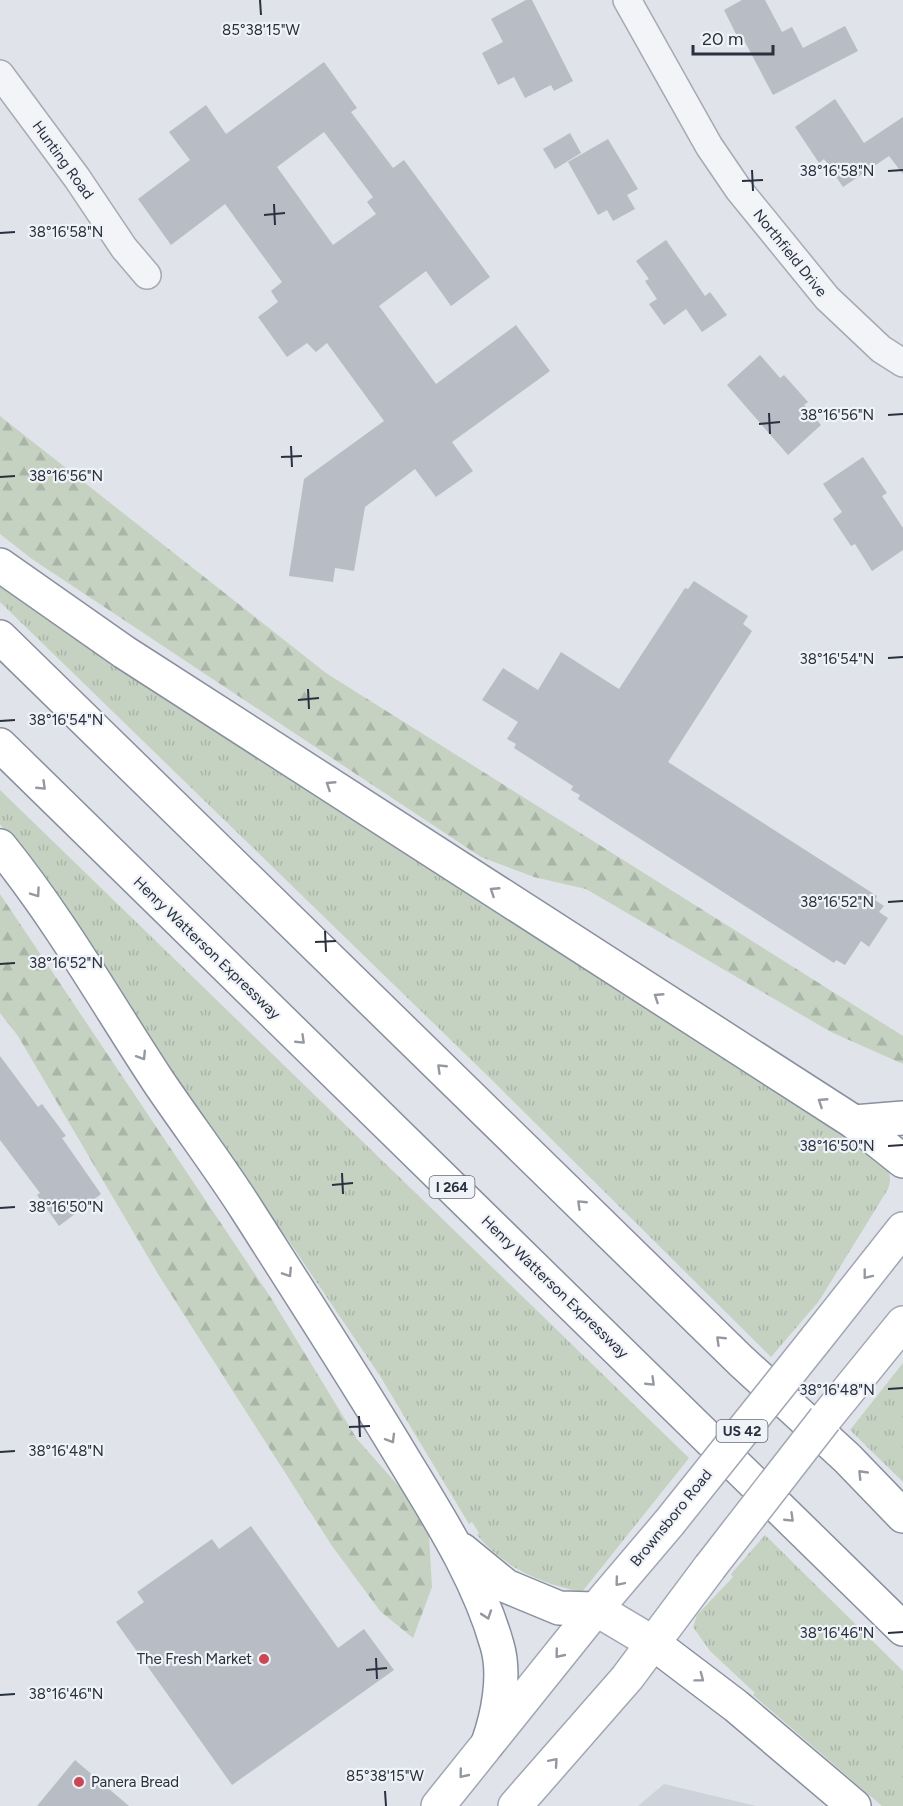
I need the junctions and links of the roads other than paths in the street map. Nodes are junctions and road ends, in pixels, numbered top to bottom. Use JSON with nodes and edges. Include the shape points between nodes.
{"nodes":[{"id":1,"x":627,"y":0,"type":"edge"},
{"id":2,"x":0,"y":74,"type":"edge"},
{"id":3,"x":147,"y":276,"type":"dead end"},
{"id":4,"x":903,"y":363,"type":"edge"},
{"id":5,"x":0,"y":565,"type":"edge"},
{"id":6,"x":0,"y":637,"type":"edge"},
{"id":7,"x":0,"y":745,"type":"edge"},
{"id":8,"x":0,"y":846,"type":"edge"},
{"id":9,"x":903,"y":1118,"type":"edge"},
{"id":10,"x":854,"y":1122,"type":"junction"},
{"id":11,"x":903,"y":1161,"type":"edge"},
{"id":12,"x":903,"y":1229,"type":"edge"},
{"id":13,"x":903,"y":1323,"type":"edge"},
{"id":14,"x":903,"y":1516,"type":"edge"},
{"id":15,"x":454,"y":1543,"type":"junction"},
{"id":16,"x":596,"y":1609,"type":"junction"},
{"id":17,"x":903,"y":1629,"type":"edge"},
{"id":18,"x":653,"y":1643,"type":"junction"},
{"id":19,"x":488,"y":1743,"type":"junction"},
{"id":20,"x":438,"y":1806,"type":"edge"},
{"id":21,"x":515,"y":1806,"type":"edge"},
{"id":22,"x":854,"y":1806,"type":"edge"}],
"edges":[{"from":1,"to":4,"type":"street","name":"Northfield Drive","via":[[703,137],[739,190],[827,298],[881,349]]},
{"from":2,"to":3,"type":"street","name":"Hunting Road"},
{"from":10,"to":5,"type":"main road","one_way":true,"via":[[124,652]]},
{"from":14,"to":6,"type":"main road","one_way":true},
{"from":7,"to":17,"type":"main road","name":"Henry Watterson Expressway","number":"I 264","one_way":true},
{"from":8,"to":15,"type":"main road","one_way":true,"via":[[69,940],[158,1081],[246,1209],[335,1346]]},
{"from":9,"to":10,"type":"main road"},
{"from":10,"to":11,"type":"main road"},
{"from":12,"to":16,"type":"main road","name":"Brownsboro Road","number":"US 42","one_way":true,"bridge":true},
{"from":13,"to":18,"type":"main road","bridge":true},
{"from":15,"to":16,"type":"main road","via":[[506,1586],[559,1608]]},
{"from":15,"to":19,"type":"main road","one_way":true,"via":[[482,1600],[498,1648],[500,1685],[496,1720]]},
{"from":16,"to":18,"type":"main road"},
{"from":16,"to":19,"type":"main road","name":"Brownsboro Road","number":"US 42","one_way":true},
{"from":21,"to":18,"type":"main road","one_way":true},
{"from":18,"to":22,"type":"main road","one_way":true,"via":[[736,1706]]},
{"from":19,"to":20,"type":"main road","name":"Brownsboro Road","number":"US 42","one_way":true}]}
